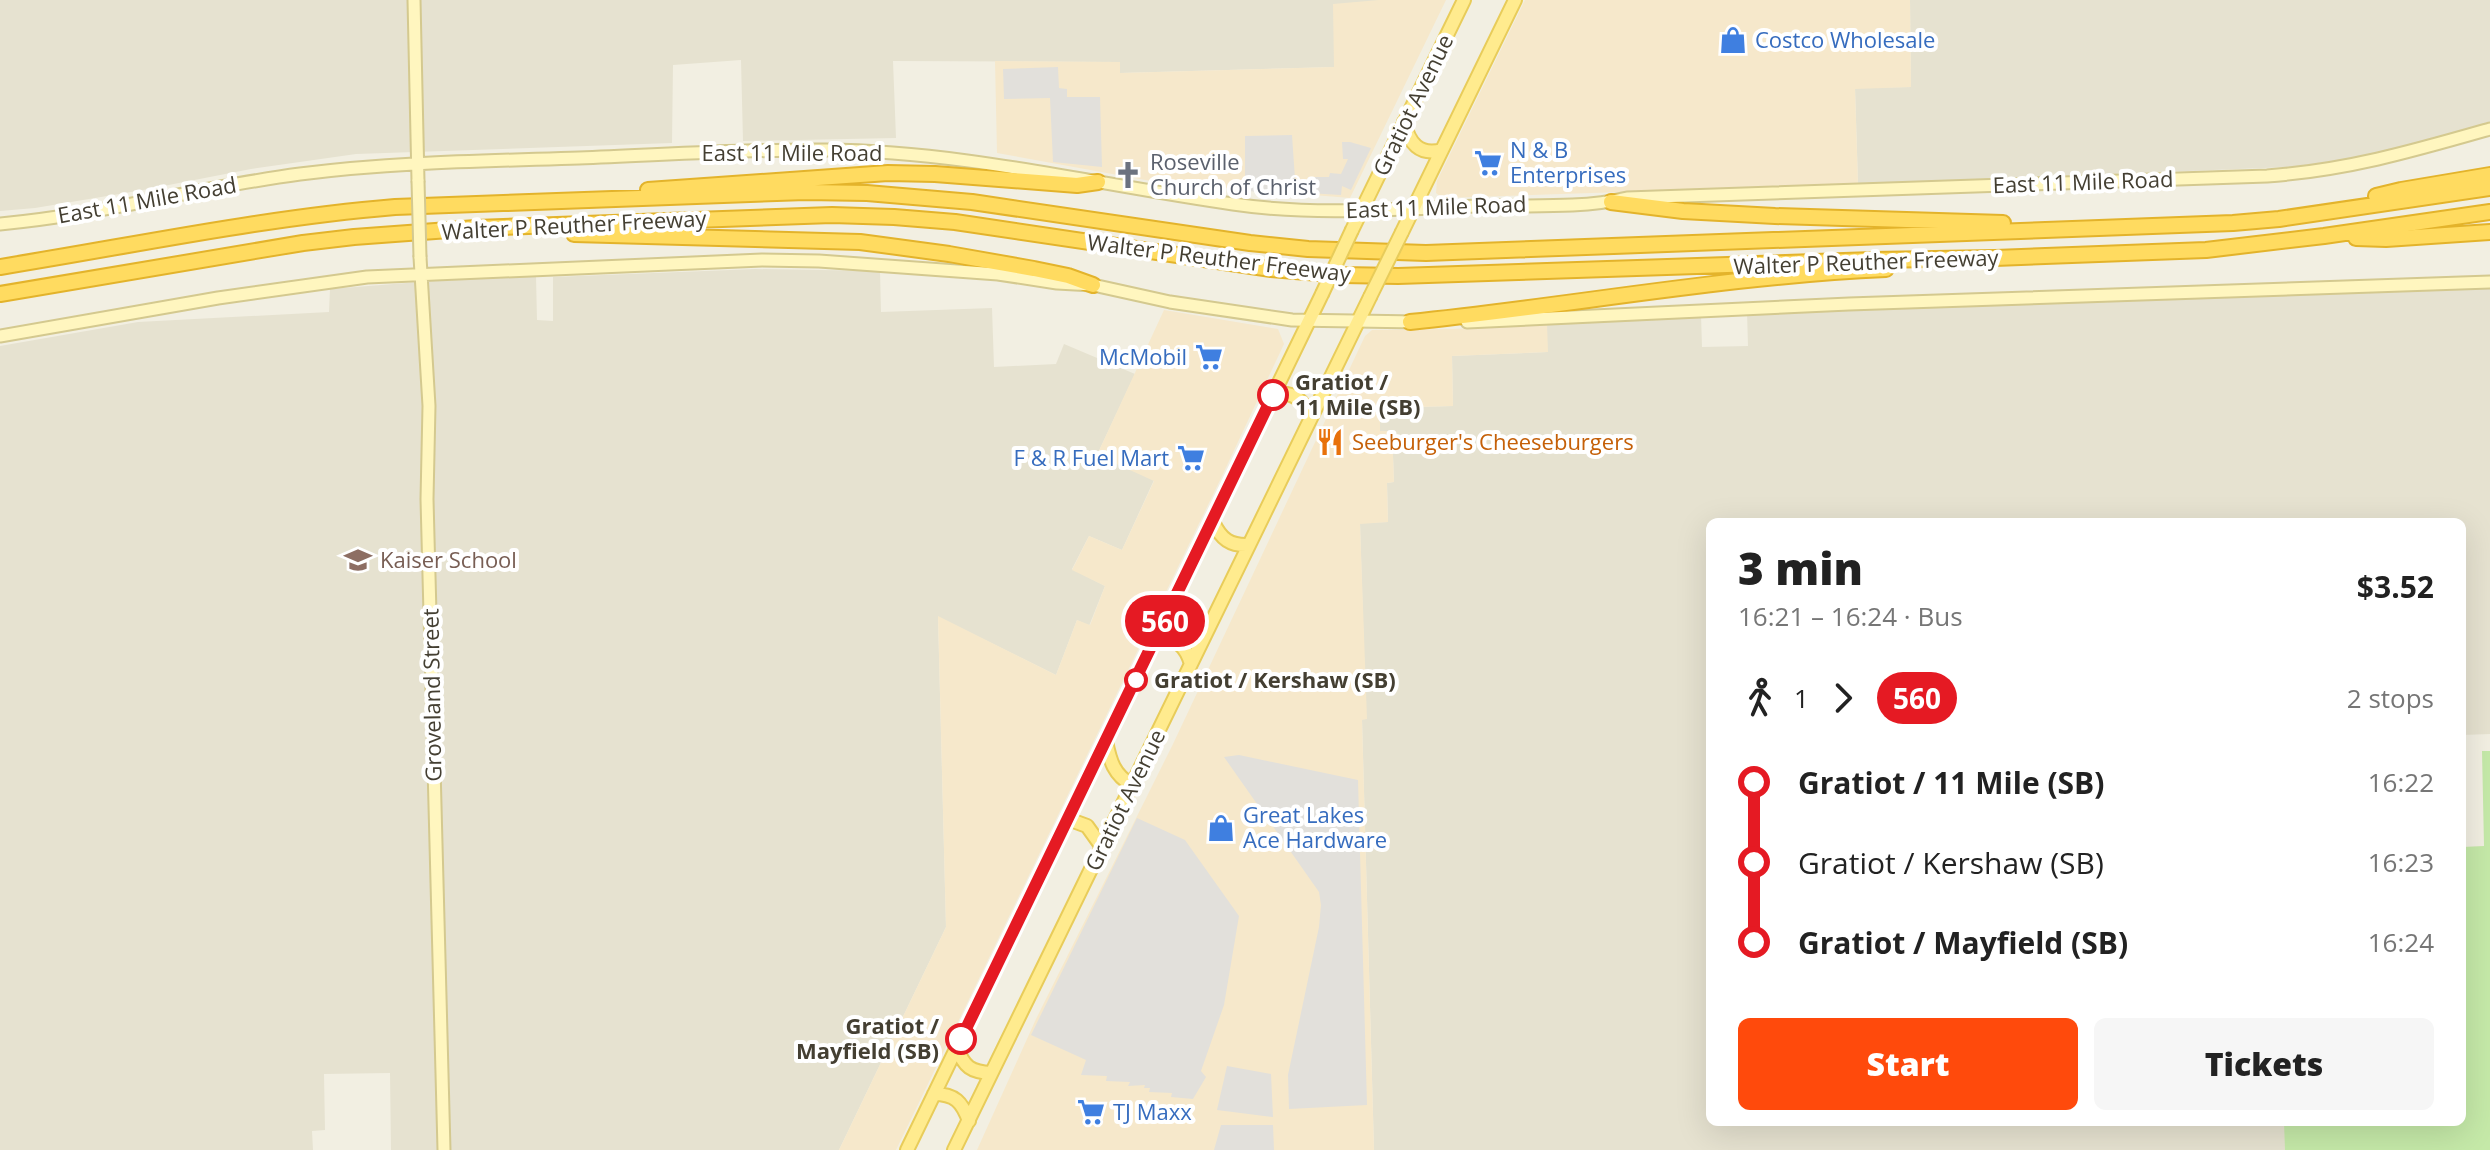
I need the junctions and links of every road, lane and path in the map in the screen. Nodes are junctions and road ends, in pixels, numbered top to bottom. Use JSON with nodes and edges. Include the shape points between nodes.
{"nodes":[{"id":1,"x":414,"y":0,"type":"edge"},
{"id":2,"x":1464,"y":0,"type":"edge"},
{"id":3,"x":1513,"y":2,"type":"edge"},
{"id":4,"x":1404,"y":122,"type":"junction"},
{"id":5,"x":2490,"y":129,"type":"edge"},
{"id":6,"x":1442,"y":150,"type":"junction"},
{"id":7,"x":418,"y":164,"type":"junction"},
{"id":8,"x":2490,"y":175,"type":"edge"},
{"id":9,"x":1098,"y":182,"type":"junction"},
{"id":10,"x":2490,"y":188,"type":"edge"},
{"id":11,"x":581,"y":201,"type":"junction"},
{"id":12,"x":1611,"y":202,"type":"junction"},
{"id":13,"x":1413,"y":209,"type":"junction"},
{"id":14,"x":1362,"y":210,"type":"junction"},
{"id":15,"x":2330,"y":211,"type":"junction"},
{"id":16,"x":2490,"y":212,"type":"edge"},
{"id":17,"x":0,"y":224,"type":"edge"},
{"id":18,"x":2175,"y":226,"type":"junction"},
{"id":19,"x":443,"y":231,"type":"junction"},
{"id":20,"x":2490,"y":232,"type":"edge"},
{"id":21,"x":2324,"y":236,"type":"junction"},
{"id":22,"x":1956,"y":259,"type":"junction"},
{"id":23,"x":0,"y":267,"type":"edge"},
{"id":24,"x":420,"y":274,"type":"junction"},
{"id":25,"x":2490,"y":282,"type":"edge"},
{"id":26,"x":1093,"y":285,"type":"junction"},
{"id":27,"x":0,"y":294,"type":"edge"},
{"id":28,"x":1309,"y":321,"type":"junction"},
{"id":29,"x":1358,"y":321,"type":"junction"},
{"id":30,"x":1410,"y":322,"type":"junction"},
{"id":31,"x":0,"y":336,"type":"edge"},
{"id":32,"x":1273,"y":395,"type":"junction"},
{"id":33,"x":1310,"y":419,"type":"junction"},
{"id":34,"x":1213,"y":522,"type":"junction"},
{"id":35,"x":1249,"y":545,"type":"junction"},
{"id":36,"x":1157,"y":636,"type":"junction"},
{"id":37,"x":1191,"y":664,"type":"junction"},
{"id":38,"x":1106,"y":741,"type":"junction"},
{"id":39,"x":1132,"y":785,"type":"junction"},
{"id":40,"x":1068,"y":819,"type":"junction"},
{"id":41,"x":1102,"y":847,"type":"junction"},
{"id":42,"x":957,"y":1048,"type":"junction"},
{"id":43,"x":991,"y":1073,"type":"junction"},
{"id":44,"x":934,"y":1094,"type":"junction"},
{"id":45,"x":969,"y":1121,"type":"junction"},
{"id":46,"x":444,"y":1150,"type":"edge"},
{"id":47,"x":907,"y":1150,"type":"edge"},
{"id":48,"x":954,"y":1150,"type":"edge"}],
"edges":[{"from":1,"to":7,"type":"main road","name":"Groveland Street"},
{"from":2,"to":4,"type":"main road","name":"Gratiot Avenue"},
{"from":3,"to":6,"type":"main road","name":"Gratiot Avenue"},
{"from":4,"to":6,"type":"main road","via":[[1416,148]]},
{"from":4,"to":14,"type":"main road","name":"Gratiot Avenue"},
{"from":5,"to":12,"type":"main road","name":"East 11 Mile Road","via":[[2311,173]]},
{"from":6,"to":13,"type":"main road","name":"Gratiot Avenue"},
{"from":7,"to":9,"type":"main road","name":"East 11 Mile Road","via":[[827,150],[951,158]]},
{"from":7,"to":17,"type":"main road","name":"East 11 Mile Road","via":[[295,175]]},
{"from":7,"to":24,"type":"main road","name":"Groveland Street","bridge":true},
{"from":8,"to":15,"type":"highway","via":[[2401,190]]},
{"from":9,"to":11,"type":"highway","via":[[888,173],[671,187]]},
{"from":9,"to":14,"type":"main road","name":"East 11 Mile Road","via":[[1239,205]]},
{"from":10,"to":15,"type":"highway","name":"Walter P Reuther Freeway"},
{"from":11,"to":18,"type":"highway","name":"Walter P Reuther Freeway","via":[[892,194],[1250,243],[1411,252]]},
{"from":11,"to":23,"type":"highway","name":"Walter P Reuther Freeway","via":[[339,212]]},
{"from":12,"to":13,"type":"main road","name":"East 11 Mile Road"},
{"from":12,"to":18,"type":"highway","via":[[1775,216],[2011,224],[2107,220]]},
{"from":13,"to":14,"type":"main road","name":"East 11 Mile Road"},
{"from":13,"to":29,"type":"main road","name":"Gratiot Avenue","bridge":true},
{"from":14,"to":28,"type":"main road","name":"Gratiot Avenue","bridge":true},
{"from":15,"to":18,"type":"highway","name":"Walter P Reuther Freeway"},
{"from":16,"to":21,"type":"highway","name":"Walter P Reuther Freeway"},
{"from":19,"to":22,"type":"highway","name":"Walter P Reuther Freeway","via":[[884,216],[1271,269],[1398,276]]},
{"from":19,"to":26,"type":"highway","via":[[476,237],[590,233],[860,242],[1034,269]]},
{"from":19,"to":27,"type":"highway","name":"Walter P Reuther Freeway","via":[[303,243]]},
{"from":20,"to":21,"type":"highway","via":[[2386,239]]},
{"from":21,"to":22,"type":"highway","name":"Walter P Reuther Freeway","via":[[2193,250]]},
{"from":22,"to":30,"type":"highway","via":[[1901,269],[1754,278]]},
{"from":24,"to":26,"type":"main road","via":[[762,260]]},
{"from":24,"to":31,"type":"main road","via":[[320,282]]},
{"from":24,"to":46,"type":"main road","name":"Groveland Street","via":[[429,406]]},
{"from":25,"to":30,"type":"main road"},
{"from":26,"to":28,"type":"main road","via":[[1170,302]]},
{"from":28,"to":29,"type":"main road"},
{"from":28,"to":32,"type":"main road","name":"Gratiot Avenue"},
{"from":29,"to":30,"type":"main road"},
{"from":29,"to":33,"type":"main road","name":"Gratiot Avenue"},
{"from":32,"to":33,"type":"main road","via":[[1298,398]]},
{"from":32,"to":34,"type":"main road","name":"Gratiot Avenue"},
{"from":33,"to":35,"type":"main road","name":"Gratiot Avenue"},
{"from":34,"to":35,"type":"main road","via":[[1227,542]]},
{"from":34,"to":36,"type":"main road","name":"Gratiot Avenue"},
{"from":35,"to":37,"type":"main road","name":"Gratiot Avenue"},
{"from":36,"to":37,"type":"main road","via":[[1180,643]]},
{"from":36,"to":38,"type":"main road","name":"Gratiot Avenue"},
{"from":37,"to":39,"type":"main road","name":"Gratiot Avenue"},
{"from":38,"to":39,"type":"main road","via":[[1113,768]]},
{"from":38,"to":40,"type":"main road","name":"Gratiot Avenue"},
{"from":39,"to":41,"type":"main road","name":"Gratiot Avenue"},
{"from":40,"to":41,"type":"main road","via":[[1087,826]]},
{"from":40,"to":42,"type":"main road","name":"Gratiot Avenue"},
{"from":41,"to":43,"type":"main road","name":"Gratiot Avenue"},
{"from":42,"to":43,"type":"main road","via":[[970,1070]]},
{"from":42,"to":44,"type":"main road","name":"Gratiot Avenue"},
{"from":43,"to":45,"type":"main road","name":"Gratiot Avenue"},
{"from":44,"to":45,"type":"main road","via":[[958,1099]]},
{"from":44,"to":47,"type":"main road","name":"Gratiot Avenue"},
{"from":45,"to":48,"type":"main road","name":"Gratiot Avenue"}]}
